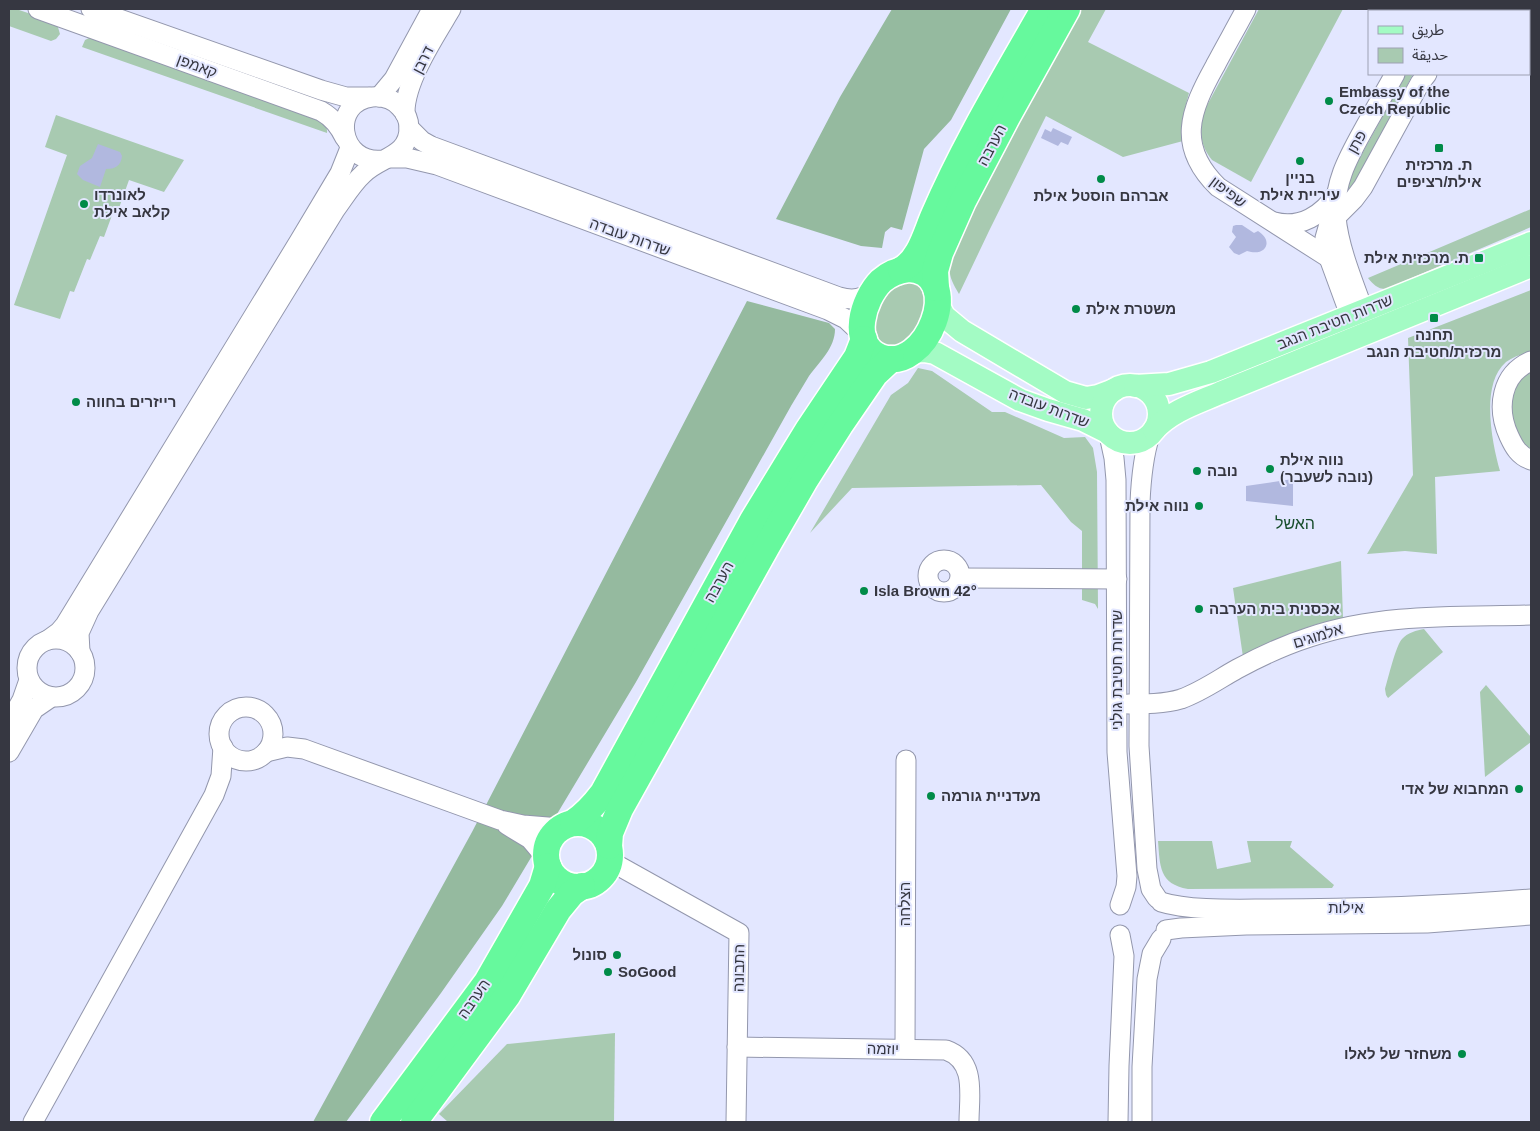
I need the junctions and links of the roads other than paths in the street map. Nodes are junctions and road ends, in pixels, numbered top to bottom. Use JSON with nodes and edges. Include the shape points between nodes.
{"nodes":[{"id":1,"x":38,"y":9,"type":"edge"},
{"id":2,"x":91,"y":9,"type":"edge"},
{"id":3,"x":432,"y":9,"type":"edge"},
{"id":4,"x":451,"y":9,"type":"edge"},
{"id":5,"x":1044,"y":9,"type":"edge"},
{"id":6,"x":1067,"y":9,"type":"edge"},
{"id":7,"x":1246,"y":9,"type":"edge"},
{"id":8,"x":1394,"y":75,"type":"edge"},
{"id":9,"x":1426,"y":75,"type":"edge"},
{"id":10,"x":375,"y":97,"type":"junction"},
{"id":11,"x":407,"y":121,"type":"junction"},
{"id":12,"x":348,"y":143,"type":"junction"},
{"id":13,"x":386,"y":159,"type":"junction"},
{"id":14,"x":1337,"y":193,"type":"junction"},
{"id":15,"x":1336,"y":216,"type":"junction"},
{"id":16,"x":1270,"y":221,"type":"junction"},
{"id":17,"x":1531,"y":243,"type":"edge"},
{"id":18,"x":1329,"y":258,"type":"junction"},
{"id":19,"x":1531,"y":266,"type":"edge"},
{"id":20,"x":901,"y":270,"type":"junction"},
{"id":21,"x":874,"y":289,"type":"junction"},
{"id":22,"x":937,"y":296,"type":"junction"},
{"id":23,"x":1360,"y":324,"type":"junction"},
{"id":24,"x":864,"y":337,"type":"junction"},
{"id":25,"x":901,"y":355,"type":"junction"},
{"id":26,"x":1531,"y":361,"type":"edge"},
{"id":27,"x":1136,"y":386,"type":"junction"},
{"id":28,"x":1114,"y":390,"type":"junction"},
{"id":29,"x":1152,"y":432,"type":"junction"},
{"id":30,"x":1108,"y":433,"type":"junction"},
{"id":31,"x":1531,"y":460,"type":"edge"},
{"id":32,"x":960,"y":578,"type":"dead end"},
{"id":33,"x":1117,"y":579,"type":"junction"},
{"id":34,"x":1531,"y":615,"type":"edge"},
{"id":35,"x":48,"y":640,"type":"junction"},
{"id":36,"x":80,"y":652,"type":"junction"},
{"id":37,"x":29,"y":680,"type":"junction"},
{"id":38,"x":50,"y":698,"type":"junction"},
{"id":39,"x":1117,"y":704,"type":"junction"},
{"id":40,"x":1140,"y":704,"type":"junction"},
{"id":41,"x":9,"y":723,"type":"edge"},
{"id":42,"x":272,"y":727,"type":"junction"},
{"id":43,"x":223,"y":747,"type":"junction"},
{"id":44,"x":304,"y":750,"type":"junction"},
{"id":45,"x":9,"y":752,"type":"edge"},
{"id":46,"x":258,"y":756,"type":"junction"},
{"id":47,"x":906,"y":760,"type":"dead end"},
{"id":48,"x":214,"y":795,"type":"junction"},
{"id":49,"x":500,"y":820,"type":"junction"},
{"id":50,"x":567,"y":826,"type":"junction"},
{"id":51,"x":609,"y":853,"type":"junction"},
{"id":52,"x":547,"y":862,"type":"junction"},
{"id":53,"x":582,"y":886,"type":"junction"},
{"id":54,"x":1531,"y":899,"type":"edge"},
{"id":55,"x":1159,"y":900,"type":"junction"},
{"id":56,"x":1120,"y":906,"type":"junction"},
{"id":57,"x":1531,"y":915,"type":"edge"},
{"id":58,"x":1163,"y":934,"type":"junction"},
{"id":59,"x":1120,"y":935,"type":"junction"},
{"id":60,"x":737,"y":1047,"type":"junction"},
{"id":61,"x":905,"y":1049,"type":"junction"},
{"id":62,"x":33,"y":1122,"type":"edge"},
{"id":63,"x":383,"y":1122,"type":"edge"},
{"id":64,"x":414,"y":1122,"type":"edge"},
{"id":65,"x":736,"y":1122,"type":"edge"},
{"id":66,"x":969,"y":1122,"type":"edge"},
{"id":67,"x":1118,"y":1122,"type":"edge"},
{"id":68,"x":1142,"y":1122,"type":"edge"}],
"edges":[{"from":1,"to":12,"type":"street","name":"קאמפן","via":[[321,111],[338,126]]},
{"from":2,"to":10,"type":"street","name":"קאמפן","via":[[333,94]]},
{"from":3,"to":10,"type":"street","name":"דרבן","via":[[394,79]]},
{"from":4,"to":11,"type":"street","name":"דרבן","via":[[414,77],[407,96]]},
{"from":5,"to":20,"type":"highway","name":"הערבה","via":[[962,154],[919,251]]},
{"from":6,"to":22,"type":"highway","name":"הערבה","via":[[963,201],[935,271]]},
{"from":7,"to":16,"type":"street","name":"שפיפון","via":[[1200,93],[1194,109],[1191,138],[1199,165],[1207,176],[1218,187]]},
{"from":8,"to":14,"type":"street","name":"פתן","via":[[1345,164]]},
{"from":9,"to":15,"type":"street","via":[[1363,187]]},
{"from":10,"to":11,"type":"street","via":[[394,102]]},
{"from":10,"to":12,"type":"street","via":[[358,102],[350,110],[344,128]]},
{"from":11,"to":13,"type":"street","via":[[408,135],[403,146]]},
{"from":11,"to":21,"type":"street","name":"שדרות עובדה","via":[[422,141],[431,146],[839,296],[859,299]]},
{"from":12,"to":13,"type":"street","via":[[364,158]]},
{"from":12,"to":35,"type":"street","via":[[340,173],[323,202],[70,617]]},
{"from":13,"to":24,"type":"street","name":"שדרות עובדה","via":[[407,158],[436,166],[828,310],[846,319]]},
{"from":13,"to":36,"type":"street","via":[[363,174],[315,244],[89,612],[80,633]]},
{"from":14,"to":15,"type":"street","name":"פתן"},
{"from":14,"to":16,"type":"street","via":[[1324,210],[1308,220],[1289,224]]},
{"from":15,"to":18,"type":"street","name":"פתן","via":[[1325,238]]},
{"from":15,"to":23,"type":"street","name":"פתן"},
{"from":16,"to":18,"type":"street","name":"שפיפון"},
{"from":17,"to":23,"type":"main road","name":"שדרות חטיבת הנגב"},
{"from":18,"to":23,"type":"street","name":"פתן"},
{"from":19,"to":23,"type":"main road","name":"שדרות חטיבת הנגב"},
{"from":20,"to":21,"type":"highway"},
{"from":20,"to":22,"type":"highway","via":[[916,269],[928,276]]},
{"from":21,"to":24,"type":"highway","via":[[863,315]]},
{"from":22,"to":25,"type":"highway","via":[[930,330],[919,345]]},
{"from":22,"to":28,"type":"main road","name":"שדרות עובדה","via":[[944,316],[962,331],[1065,392],[1092,398]]},
{"from":23,"to":27,"type":"main road","name":"שדרות חטיבת הנגב","via":[[1201,376],[1169,384]]},
{"from":23,"to":29,"type":"main road","name":"שדרות חטיבת הנגב","via":[[1183,409],[1161,422]]},
{"from":24,"to":25,"type":"highway","via":[[878,356]]},
{"from":24,"to":50,"type":"highway","name":"הערבה","via":[[857,357],[754,520],[602,793],[585,815]]},
{"from":25,"to":30,"type":"main road","name":"שדרות עובדה","via":[[924,351],[935,353],[1024,402],[1082,420]]},
{"from":25,"to":51,"type":"highway","name":"הערבה","via":[[875,374],[784,516],[620,809],[610,833]]},
{"from":26,"to":31,"type":"street","via":[[1523,364],[1505,386],[1501,411],[1512,444],[1522,457]]},
{"from":27,"to":28,"type":"main road"},
{"from":27,"to":29,"type":"main road","via":[[1154,398],[1158,408],[1158,420]]},
{"from":28,"to":30,"type":"main road","via":[[1101,408],[1101,420]]},
{"from":29,"to":30,"type":"main road","via":[[1141,441],[1130,443],[1118,441]]},
{"from":29,"to":40,"type":"street","name":"שדרות חטיבת גולני","via":[[1142,468],[1140,503]]},
{"from":30,"to":33,"type":"street","name":"שדרות חטיבת גולני","via":[[1116,480]]},
{"from":32,"to":33,"type":"street"},
{"from":33,"to":39,"type":"street","name":"שדרות חטיבת גולני"},
{"from":34,"to":40,"type":"street","name":"אלמוגים","via":[[1418,618],[1358,625],[1287,645],[1182,698]]},
{"from":35,"to":36,"type":"street","via":[[64,640]]},
{"from":35,"to":37,"type":"street","via":[[31,653],[26,671]]},
{"from":36,"to":38,"type":"street","via":[[85,671],[78,688],[60,698]]},
{"from":37,"to":38,"type":"street","via":[[34,688]]},
{"from":37,"to":41,"type":"street","via":[[26,693]]},
{"from":38,"to":45,"type":"street","via":[[34,710]]},
{"from":39,"to":40,"type":"street","name":"אלמוגים"},
{"from":39,"to":56,"type":"street","name":"שדרות חטיבת גולני","via":[[1127,876]]},
{"from":40,"to":55,"type":"street","name":"שדרות חטיבת גולני","via":[[1147,869],[1151,889]]},
{"from":42,"to":43,"type":"street","via":[[267,717],[256,709],[238,709],[228,714],[220,727]]},
{"from":42,"to":44,"type":"street"},
{"from":42,"to":46,"type":"street","via":[[273,737]]},
{"from":43,"to":46,"type":"street","via":[[234,758]]},
{"from":43,"to":48,"type":"street","via":[[221,776]]},
{"from":44,"to":46,"type":"street","via":[[288,747]]},
{"from":44,"to":49,"type":"street"},
{"from":46,"to":48,"type":"street","via":[[237,768]]},
{"from":47,"to":61,"type":"street","name":"הצלחה"},
{"from":48,"to":62,"type":"street"},
{"from":49,"to":50,"type":"street","via":[[523,825]]},
{"from":49,"to":52,"type":"street","via":[[530,840]]},
{"from":50,"to":51,"type":"highway","via":[[584,823],[594,827],[602,833]]},
{"from":50,"to":52,"type":"highway","via":[[555,832],[549,841]]},
{"from":51,"to":53,"type":"highway","via":[[604,874],[597,881]]},
{"from":51,"to":60,"type":"street","name":"התבונה","via":[[740,933]]},
{"from":52,"to":53,"type":"highway","via":[[557,879],[566,885]]},
{"from":52,"to":63,"type":"highway","name":"הערבה","via":[[542,886],[487,982]]},
{"from":53,"to":64,"type":"highway","name":"הערבה","via":[[558,910],[507,996]]},
{"from":54,"to":55,"type":"street","name":"אילות","via":[[1440,906],[1345,908],[1218,908],[1174,905]]},
{"from":55,"to":56,"type":"street","via":[[1147,894],[1137,894]]},
{"from":55,"to":58,"type":"street","via":[[1168,915]]},
{"from":56,"to":59,"type":"street","via":[[1116,920]]},
{"from":57,"to":58,"type":"street","name":"אילות","via":[[1427,923],[1181,928]]},
{"from":58,"to":59,"type":"street","via":[[1152,944],[1142,946],[1127,942]]},
{"from":58,"to":68,"type":"street","via":[[1152,954],[1147,979]]},
{"from":59,"to":67,"type":"street","via":[[1124,956]]},
{"from":60,"to":61,"type":"street","name":"יוזמה"},
{"from":60,"to":65,"type":"street","name":"התבונה"},
{"from":61,"to":66,"type":"street","name":"יוזמה","via":[[946,1050],[958,1055],[968,1074]]}]}
